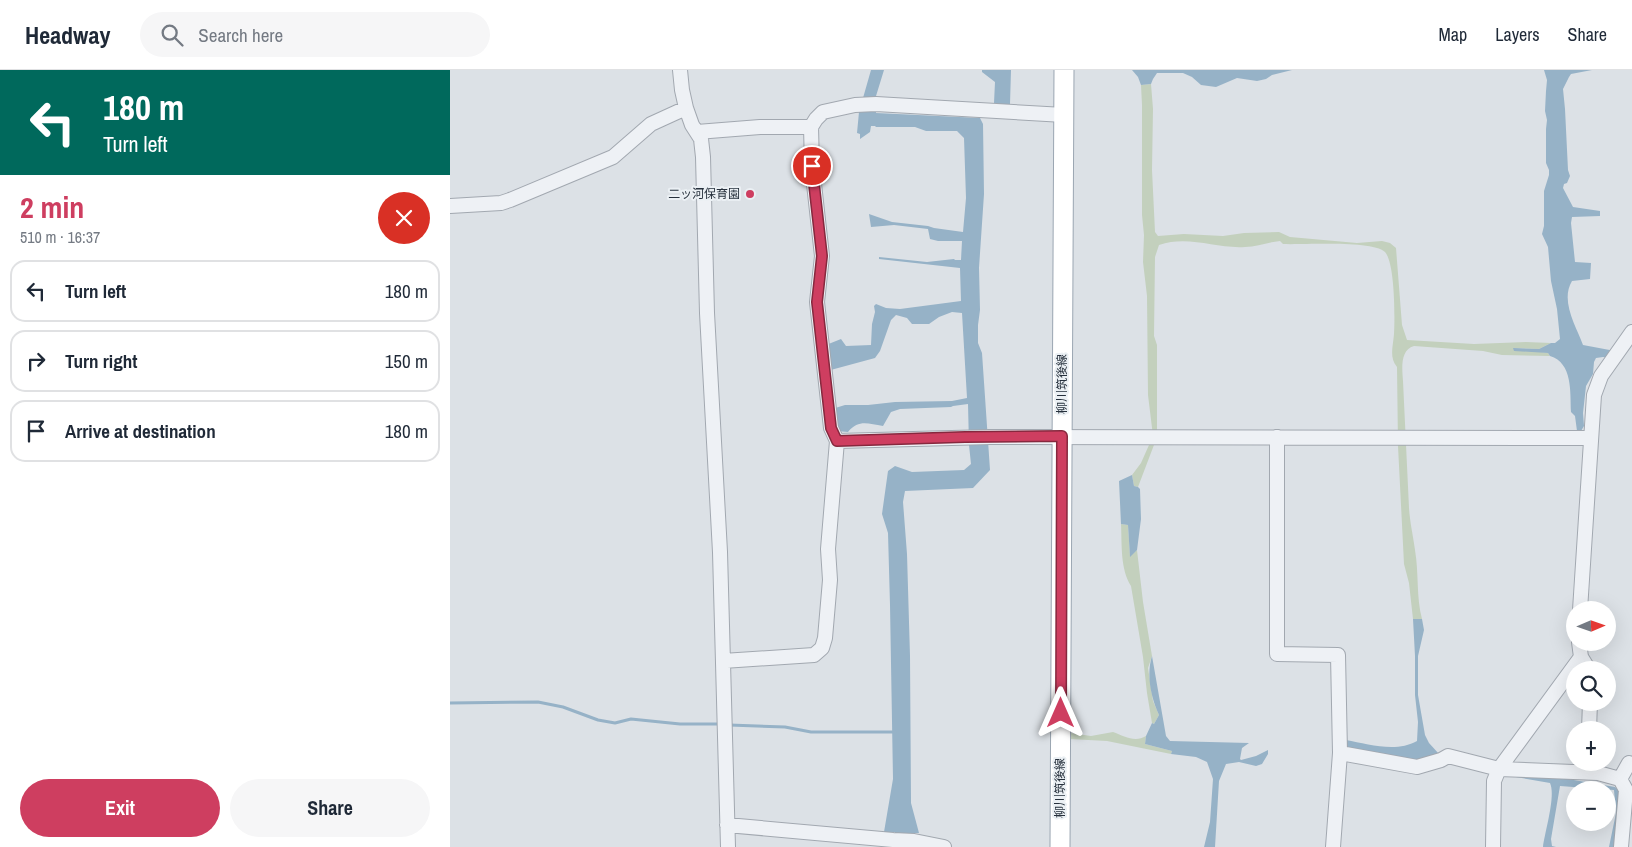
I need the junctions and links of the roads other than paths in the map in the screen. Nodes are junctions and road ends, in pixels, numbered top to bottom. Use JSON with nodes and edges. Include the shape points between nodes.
{"nodes":[{"id":1,"x":680,"y":70,"type":"edge"},
{"id":2,"x":1064,"y":70,"type":"edge"},
{"id":3,"x":687,"y":110,"type":"junction"},
{"id":4,"x":1064,"y":115,"type":"junction"},
{"id":5,"x":811,"y":127,"type":"junction"},
{"id":6,"x":695,"y":128,"type":"junction"},
{"id":7,"x":450,"y":206,"type":"edge"},
{"id":8,"x":1629,"y":336,"type":"edge"},
{"id":9,"x":1062,"y":436,"type":"junction"},
{"id":10,"x":1277,"y":437,"type":"junction"},
{"id":11,"x":1591,"y":438,"type":"junction"},
{"id":12,"x":837,"y":441,"type":"junction"},
{"id":13,"x":1581,"y":601,"type":"edge"},
{"id":14,"x":1580,"y":651,"type":"edge"},
{"id":15,"x":1581,"y":657,"type":"junction"},
{"id":16,"x":723,"y":661,"type":"junction"},
{"id":17,"x":1583,"y":661,"type":"edge"},
{"id":18,"x":1340,"y":753,"type":"junction"},
{"id":19,"x":1629,"y":763,"type":"dead end"},
{"id":20,"x":1566,"y":768,"type":"edge"},
{"id":21,"x":1499,"y":770,"type":"junction"},
{"id":22,"x":1595,"y":771,"type":"edge"},
{"id":23,"x":1626,"y":788,"type":"edge"},
{"id":24,"x":727,"y":825,"type":"junction"},
{"id":25,"x":728,"y":847,"type":"edge"},
{"id":26,"x":944,"y":847,"type":"edge"},
{"id":27,"x":1060,"y":847,"type":"edge"},
{"id":28,"x":1333,"y":847,"type":"edge"},
{"id":29,"x":1493,"y":847,"type":"edge"},
{"id":30,"x":1621,"y":847,"type":"edge"}],
"edges":[{"from":1,"to":3,"type":"street"},
{"from":2,"to":4,"type":"main road","name":"柳川筑後線"},
{"from":3,"to":6,"type":"street"},
{"from":3,"to":7,"type":"street","via":[[651,124],[613,157],[510,200]]},
{"from":4,"to":5,"type":"street","via":[[876,104],[823,112]]},
{"from":4,"to":9,"type":"main road","name":"柳川筑後線"},
{"from":5,"to":6,"type":"street"},
{"from":5,"to":12,"type":"street","via":[[822,256],[817,302],[831,428]]},
{"from":6,"to":16,"type":"street","via":[[701,139],[703,157]]},
{"from":8,"to":11,"type":"street","via":[[1601,376],[1594,395]]},
{"from":9,"to":10,"type":"street"},
{"from":9,"to":12,"type":"street"},
{"from":9,"to":27,"type":"main road","name":"柳川筑後線"},
{"from":10,"to":11,"type":"street"},
{"from":10,"to":18,"type":"street","via":[[1277,654],[1338,655]]},
{"from":11,"to":13,"type":"street"},
{"from":12,"to":16,"type":"street","via":[[828,550],[830,580],[822,648],[814,654]]},
{"from":14,"to":15,"type":"street"},
{"from":15,"to":17,"type":"street"},
{"from":15,"to":21,"type":"street"},
{"from":16,"to":24,"type":"street"},
{"from":18,"to":21,"type":"street","via":[[1417,766],[1448,756]]},
{"from":18,"to":28,"type":"street"},
{"from":19,"to":23,"type":"street"},
{"from":20,"to":21,"type":"street"},
{"from":21,"to":29,"type":"street","via":[[1494,781]]},
{"from":22,"to":23,"type":"street"},
{"from":23,"to":30,"type":"street"},
{"from":24,"to":25,"type":"street"},
{"from":24,"to":26,"type":"street","via":[[914,841]]}]}
